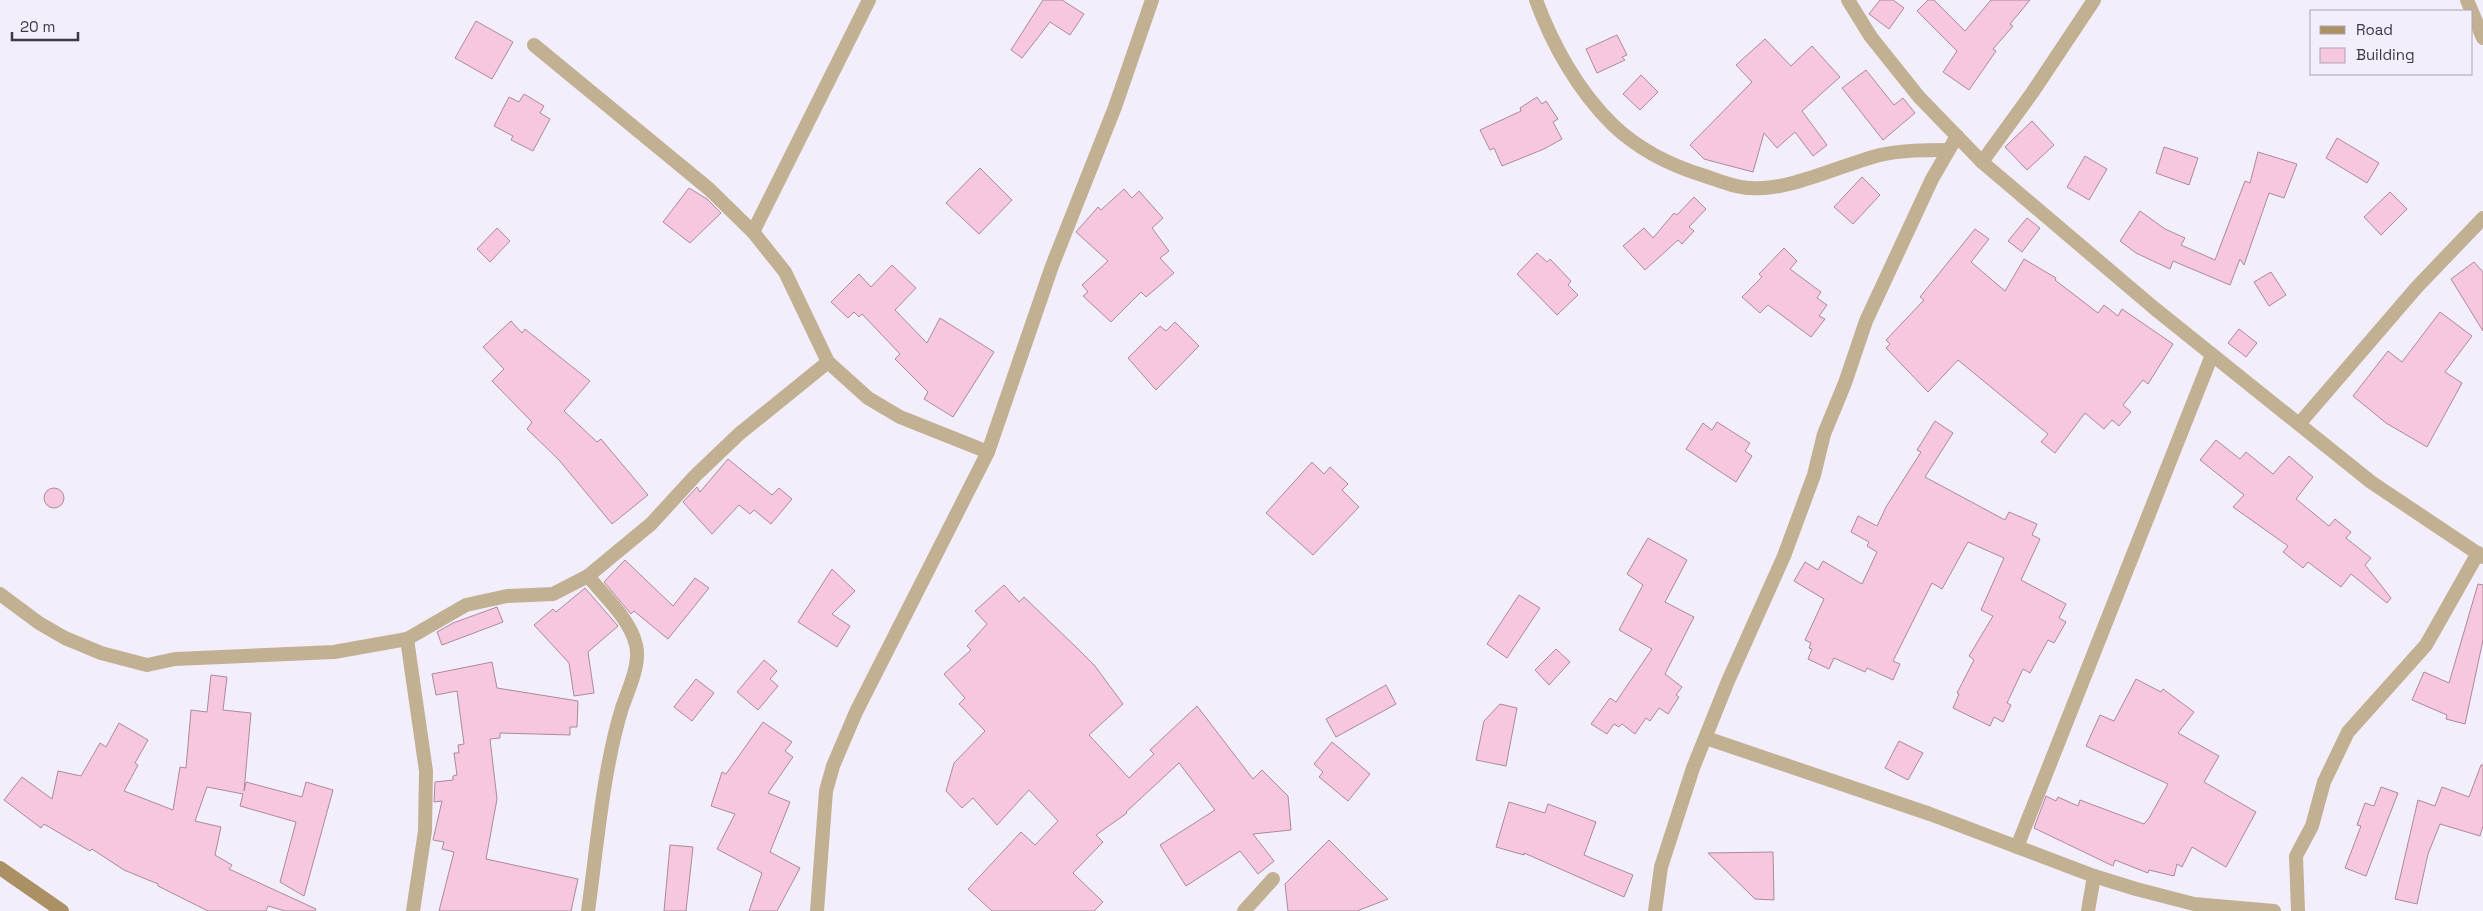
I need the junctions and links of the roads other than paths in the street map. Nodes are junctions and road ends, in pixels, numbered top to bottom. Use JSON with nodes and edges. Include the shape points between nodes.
{"nodes":[{"id":1,"x":869,"y":0,"type":"edge"},
{"id":2,"x":1152,"y":0,"type":"edge"},
{"id":3,"x":1536,"y":0,"type":"edge"},
{"id":4,"x":1848,"y":0,"type":"edge"},
{"id":5,"x":2094,"y":0,"type":"edge"},
{"id":6,"x":2473,"y":14,"type":"edge"},
{"id":7,"x":2483,"y":38,"type":"edge"},
{"id":8,"x":534,"y":45,"type":"dead end"},
{"id":9,"x":1957,"y":136,"type":"junction"},
{"id":10,"x":1948,"y":150,"type":"junction"},
{"id":11,"x":1982,"y":162,"type":"junction"},
{"id":12,"x":2483,"y":218,"type":"edge"},
{"id":13,"x":753,"y":232,"type":"junction"},
{"id":14,"x":2212,"y":355,"type":"junction"},
{"id":15,"x":828,"y":362,"type":"junction"},
{"id":16,"x":2299,"y":424,"type":"junction"},
{"id":17,"x":988,"y":452,"type":"junction"},
{"id":18,"x":2480,"y":555,"type":"edge"},
{"id":19,"x":588,"y":576,"type":"junction"},
{"id":20,"x":0,"y":594,"type":"edge"},
{"id":21,"x":407,"y":639,"type":"junction"},
{"id":22,"x":1706,"y":738,"type":"junction"},
{"id":23,"x":2016,"y":847,"type":"junction"},
{"id":24,"x":0,"y":868,"type":"edge"},
{"id":25,"x":2094,"y":876,"type":"junction"},
{"id":26,"x":1273,"y":879,"type":"dead end"},
{"id":27,"x":62,"y":911,"type":"edge"},
{"id":28,"x":413,"y":911,"type":"edge"},
{"id":29,"x":588,"y":911,"type":"edge"},
{"id":30,"x":818,"y":911,"type":"edge"},
{"id":31,"x":1244,"y":911,"type":"edge"},
{"id":32,"x":1655,"y":911,"type":"edge"},
{"id":33,"x":2088,"y":911,"type":"edge"},
{"id":34,"x":2274,"y":911,"type":"edge"},
{"id":35,"x":2298,"y":911,"type":"edge"}],
"edges":[{"from":1,"to":13,"type":"street"},
{"from":2,"to":17,"type":"street","via":[[1115,107],[1046,284]]},
{"from":3,"to":10,"type":"street","via":[[1547,31],[1570,70],[1613,125],[1675,166],[1753,188],[1781,185],[1881,155]]},
{"from":4,"to":9,"type":"street","via":[[1919,97]]},
{"from":5,"to":11,"type":"street"},
{"from":6,"to":7,"type":"street"},
{"from":8,"to":13,"type":"street","via":[[702,184]]},
{"from":9,"to":10,"type":"street"},
{"from":9,"to":11,"type":"street"},
{"from":10,"to":22,"type":"street","via":[[1927,188],[1866,321],[1784,556],[1728,680]]},
{"from":11,"to":14,"type":"street"},
{"from":12,"to":16,"type":"street","via":[[2417,287]]},
{"from":13,"to":15,"type":"street","via":[[784,272]]},
{"from":14,"to":16,"type":"street"},
{"from":14,"to":23,"type":"street"},
{"from":15,"to":17,"type":"street","via":[[868,398],[900,417]]},
{"from":15,"to":19,"type":"street","via":[[739,434],[651,524]]},
{"from":16,"to":18,"type":"street","via":[[2371,482]]},
{"from":17,"to":30,"type":"street","via":[[856,712],[833,766],[826,791]]},
{"from":18,"to":35,"type":"street","via":[[2426,645],[2348,732],[2324,782],[2312,826],[2296,856]]},
{"from":19,"to":21,"type":"street","via":[[553,594],[507,596],[466,606]]},
{"from":19,"to":29,"type":"street","via":[[628,626],[636,646],[635,667],[610,758]]},
{"from":20,"to":21,"type":"street","via":[[65,638],[101,654],[147,665],[184,659],[334,652]]},
{"from":21,"to":28,"type":"street","via":[[426,772],[425,831]]},
{"from":22,"to":23,"type":"street","via":[[1930,814]]},
{"from":22,"to":32,"type":"street","via":[[1661,867]]},
{"from":23,"to":25,"type":"street"},
{"from":24,"to":27,"type":"main road"},
{"from":25,"to":33,"type":"street"},
{"from":25,"to":34,"type":"street","via":[[2194,904]]},
{"from":26,"to":31,"type":"street"}]}
